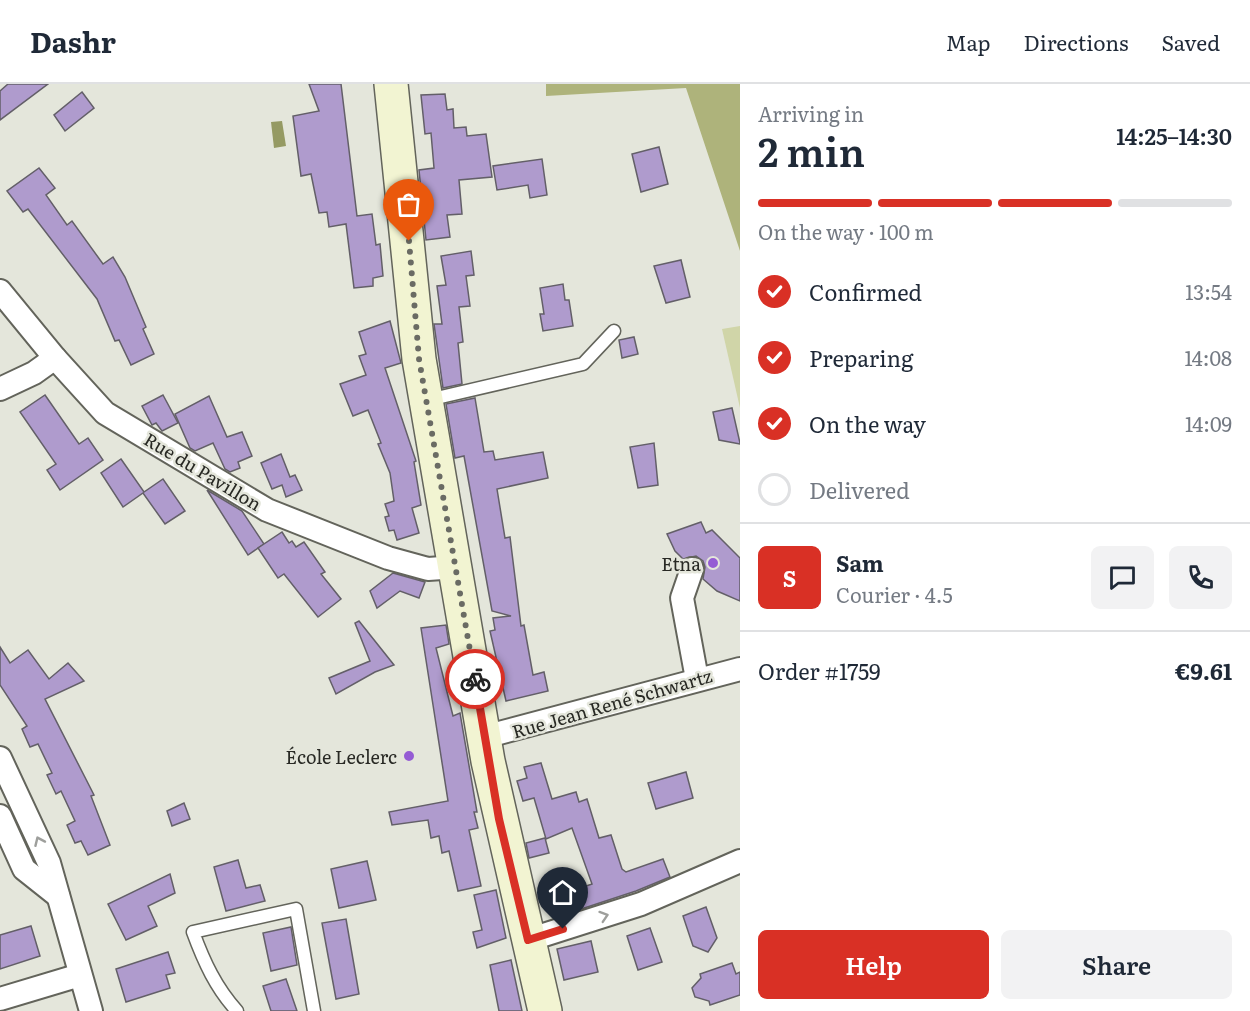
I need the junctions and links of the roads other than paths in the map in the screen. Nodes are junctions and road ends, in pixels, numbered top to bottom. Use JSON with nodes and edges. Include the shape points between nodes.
{"nodes":[{"id":1,"x":391,"y":84,"type":"edge"},
{"id":2,"x":0,"y":291,"type":"edge"},
{"id":3,"x":614,"y":330,"type":"dead end"},
{"id":4,"x":55,"y":358,"type":"junction"},
{"id":5,"x":0,"y":389,"type":"edge"},
{"id":6,"x":427,"y":400,"type":"junction"},
{"id":7,"x":457,"y":567,"type":"junction"},
{"id":8,"x":692,"y":569,"type":"dead end"},
{"id":9,"x":740,"y":668,"type":"edge"},
{"id":10,"x":697,"y":680,"type":"junction"},
{"id":11,"x":484,"y":737,"type":"junction"},
{"id":12,"x":0,"y":758,"type":"edge"},
{"id":13,"x":0,"y":816,"type":"edge"},
{"id":14,"x":740,"y":861,"type":"edge"},
{"id":15,"x":58,"y":896,"type":"junction"},
{"id":16,"x":528,"y":940,"type":"junction"},
{"id":17,"x":80,"y":975,"type":"junction"},
{"id":18,"x":0,"y":999,"type":"edge"},
{"id":19,"x":91,"y":1011,"type":"edge"},
{"id":20,"x":237,"y":1011,"type":"edge"},
{"id":21,"x":314,"y":1011,"type":"edge"},
{"id":22,"x":545,"y":1011,"type":"edge"}],
"edges":[{"from":1,"to":6,"type":"main road","via":[[419,359]]},
{"from":2,"to":4,"type":"street","name":"Rue du Pavillon"},
{"from":3,"to":6,"type":"lane","via":[[583,364]]},
{"from":4,"to":5,"type":"street"},
{"from":4,"to":7,"type":"street","name":"Rue du Pavillon","via":[[105,413],[267,510],[388,558],[428,569]]},
{"from":6,"to":7,"type":"main road"},
{"from":7,"to":11,"type":"main road"},
{"from":8,"to":10,"type":"street","via":[[682,598]]},
{"from":9,"to":10,"type":"street","name":"Rue Jean René Schwartz"},
{"from":10,"to":11,"type":"street","name":"Rue Jean René Schwartz"},
{"from":11,"to":16,"type":"main road"},
{"from":15,"to":12,"type":"street","one_way":true,"via":[[49,863]]},
{"from":13,"to":15,"type":"street","via":[[24,869]]},
{"from":16,"to":14,"type":"street","one_way":true,"via":[[640,904]]},
{"from":15,"to":17,"type":"street"},
{"from":16,"to":22,"type":"main road"},
{"from":17,"to":18,"type":"street"},
{"from":17,"to":19,"type":"street"},
{"from":20,"to":21,"type":"lane","via":[[205,965],[193,932],[296,909]]}]}
